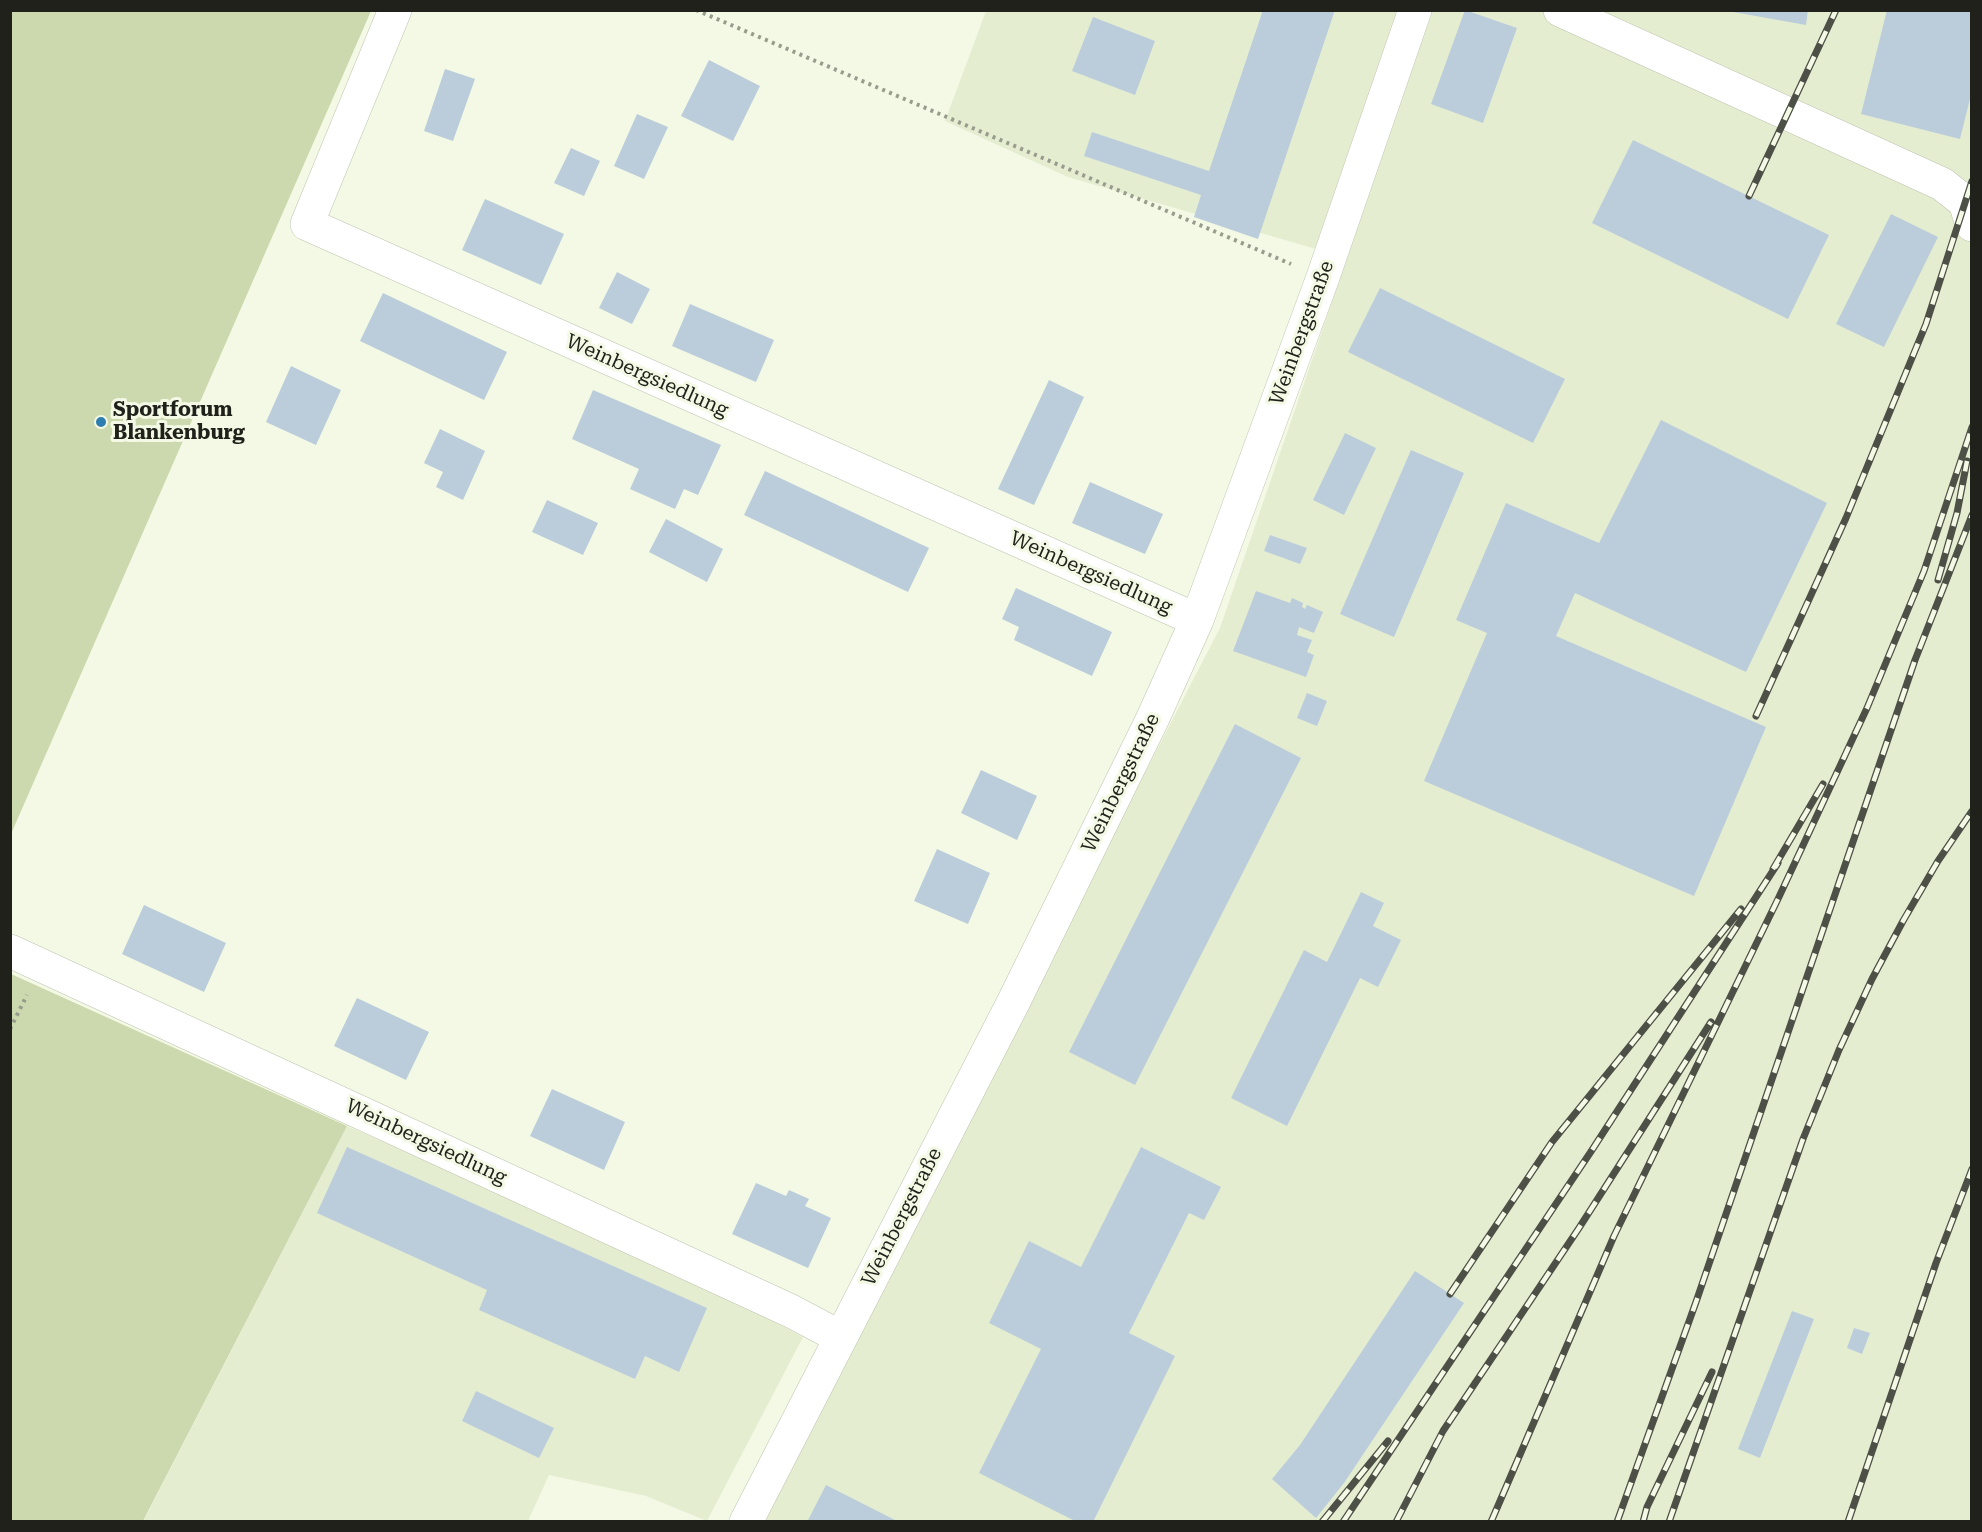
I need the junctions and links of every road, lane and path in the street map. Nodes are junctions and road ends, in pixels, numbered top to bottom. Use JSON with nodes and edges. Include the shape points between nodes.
{"nodes":[{"id":1,"x":395,"y":10,"type":"edge"},
{"id":2,"x":696,"y":10,"type":"edge"},
{"id":3,"x":1414,"y":10,"type":"edge"},
{"id":4,"x":1560,"y":10,"type":"edge"},
{"id":5,"x":1971,"y":225,"type":"edge"},
{"id":6,"x":1323,"y":277,"type":"junction"},
{"id":7,"x":1197,"y":620,"type":"junction"},
{"id":8,"x":10,"y":951,"type":"edge"},
{"id":9,"x":840,"y":1337,"type":"junction"},
{"id":10,"x":746,"y":1521,"type":"edge"}],
"edges":[{"from":1,"to":7,"type":"street","name":"Weinbergsiedlung","via":[[308,224]]},
{"from":2,"to":6,"type":"path"},
{"from":3,"to":6,"type":"street","name":"Weinbergstraße"},
{"from":4,"to":5,"type":"street","via":[[1942,184],[1965,202]]},
{"from":6,"to":7,"type":"street","name":"Weinbergstraße"},
{"from":7,"to":9,"type":"street","name":"Weinbergstraße","via":[[1014,1001]]},
{"from":8,"to":9,"type":"street","name":"Weinbergsiedlung","via":[[781,1306]]},
{"from":9,"to":10,"type":"street","name":"Weinbergstraße"}]}
